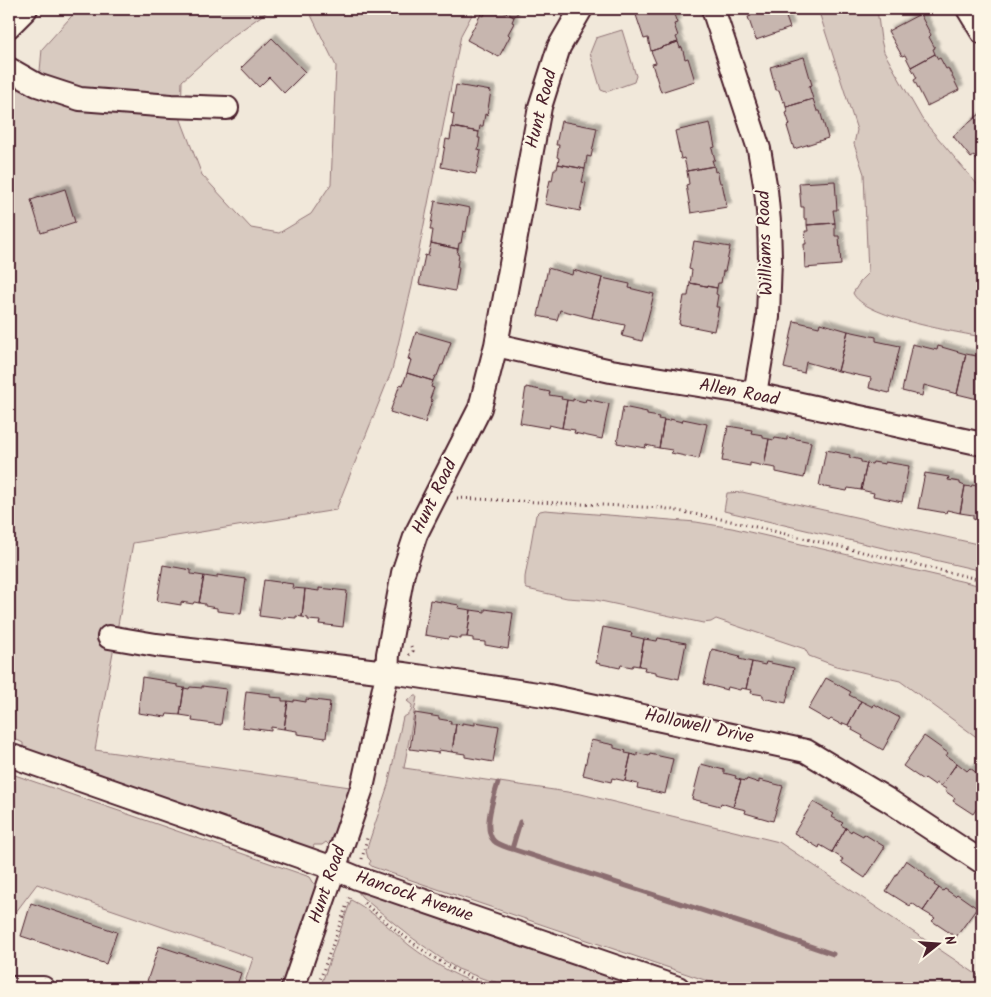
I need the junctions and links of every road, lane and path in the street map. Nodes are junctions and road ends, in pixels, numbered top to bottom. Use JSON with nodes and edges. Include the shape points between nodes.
{"nodes":[{"id":1,"x":26,"y":9,"type":"edge"},
{"id":2,"x":581,"y":9,"type":"edge"},
{"id":3,"x":713,"y":9,"type":"edge"},
{"id":4,"x":968,"y":9,"type":"edge"},
{"id":5,"x":9,"y":26,"type":"edge"},
{"id":6,"x":982,"y":32,"type":"edge"},
{"id":7,"x":9,"y":68,"type":"edge"},
{"id":8,"x":227,"y":108,"type":"dead end"},
{"id":9,"x":496,"y":345,"type":"junction"},
{"id":10,"x":755,"y":394,"type":"junction"},
{"id":11,"x":982,"y":444,"type":"edge"},
{"id":12,"x":451,"y":497,"type":"dead end"},
{"id":13,"x":982,"y":580,"type":"edge"},
{"id":14,"x":110,"y":637,"type":"dead end"},
{"id":15,"x":387,"y":674,"type":"junction"},
{"id":16,"x":9,"y":755,"type":"edge"},
{"id":17,"x":982,"y":862,"type":"edge"},
{"id":18,"x":334,"y":868,"type":"junction"},
{"id":19,"x":352,"y":892,"type":"dead end"},
{"id":20,"x":359,"y":898,"type":"dead end"},
{"id":21,"x":9,"y":988,"type":"edge"},
{"id":22,"x":43,"y":988,"type":"edge"},
{"id":23,"x":293,"y":988,"type":"edge"},
{"id":24,"x":317,"y":988,"type":"edge"},
{"id":25,"x":502,"y":988,"type":"edge"},
{"id":26,"x":678,"y":988,"type":"edge"}],
"edges":[{"from":1,"to":5,"type":"street"},
{"from":2,"to":9,"type":"street","name":"Hunt Road","via":[[559,47],[540,107]]},
{"from":3,"to":10,"type":"street","name":"Williams Road","via":[[759,149],[766,190],[770,248],[768,317]]},
{"from":4,"to":6,"type":"street"},
{"from":7,"to":8,"type":"street","via":[[37,85],[80,99]]},
{"from":9,"to":10,"type":"street","name":"Allen Road","via":[[612,371]]},
{"from":9,"to":15,"type":"street","name":"Hunt Road","via":[[480,408],[413,541],[403,573]]},
{"from":10,"to":11,"type":"street","name":"Allen Road"},
{"from":12,"to":13,"type":"path","via":[[662,508]]},
{"from":14,"to":15,"type":"street","name":"Hollowell Drive"},
{"from":15,"to":17,"type":"street","name":"Hollowell Drive","via":[[544,694],[806,751]]},
{"from":15,"to":18,"type":"street","name":"Hunt Road","via":[[362,788]]},
{"from":16,"to":18,"type":"street","name":"Hancock Avenue"},
{"from":18,"to":23,"type":"street","name":"Hunt Road"},
{"from":18,"to":26,"type":"street","name":"Hancock Avenue"},
{"from":19,"to":24,"type":"path"},
{"from":20,"to":25,"type":"path","via":[[406,938],[441,962],[458,972]]},
{"from":21,"to":22,"type":"street"}]}
